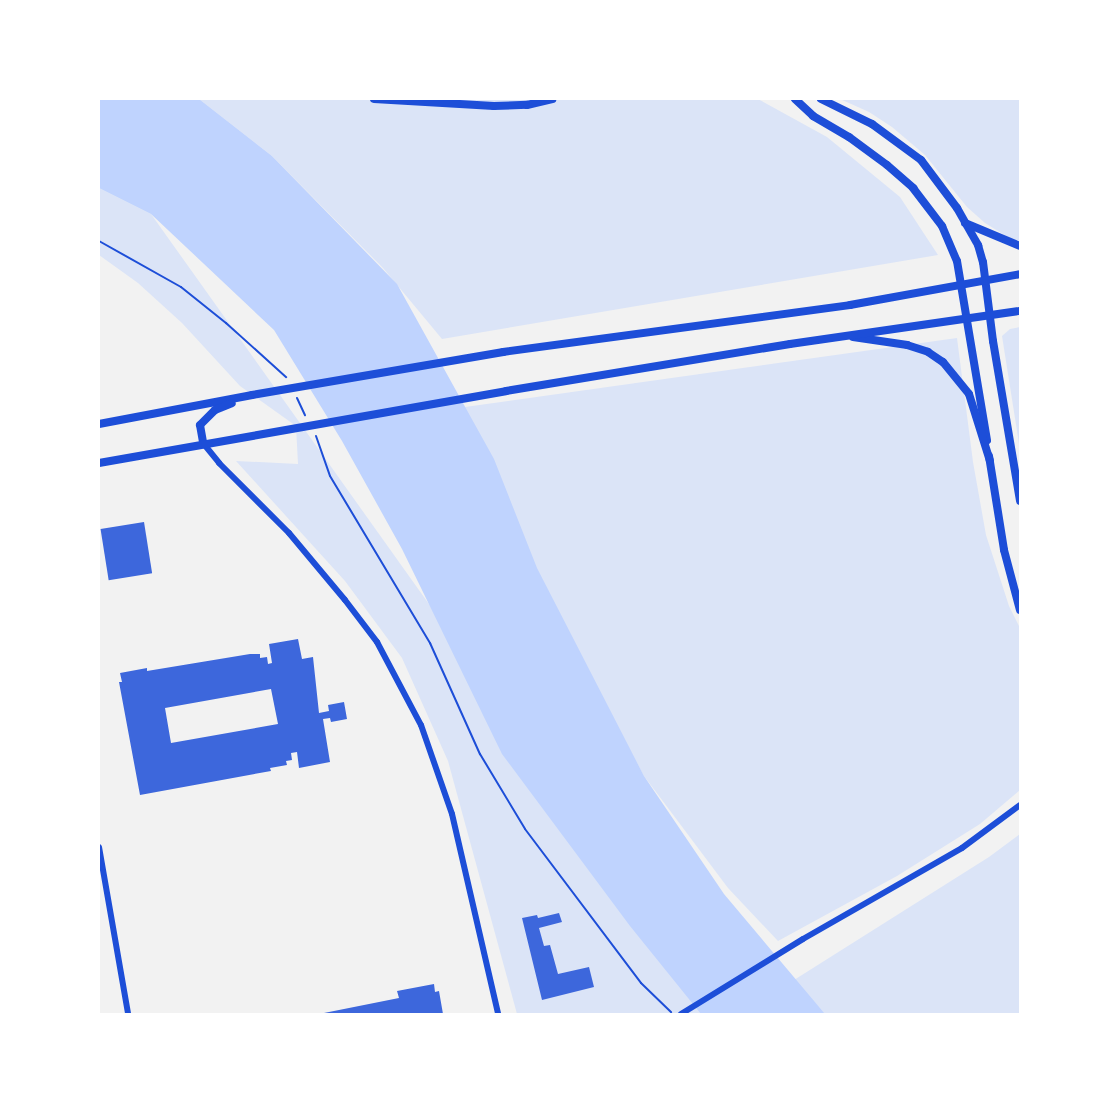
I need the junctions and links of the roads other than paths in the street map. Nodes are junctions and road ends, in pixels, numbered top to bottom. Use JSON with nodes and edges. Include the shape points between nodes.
{"nodes":[{"id":1,"x":374,"y":99,"type":"edge"},
{"id":2,"x":552,"y":99,"type":"edge"},
{"id":3,"x":795,"y":99,"type":"edge"},
{"id":4,"x":821,"y":99,"type":"edge"},
{"id":5,"x":965,"y":223,"type":"junction"},
{"id":6,"x":1020,"y":246,"type":"edge"},
{"id":7,"x":1020,"y":274,"type":"edge"},
{"id":8,"x":986,"y":280,"type":"junction"},
{"id":9,"x":961,"y":285,"type":"junction"},
{"id":10,"x":1020,"y":311,"type":"edge"},
{"id":11,"x":990,"y":315,"type":"junction"},
{"id":12,"x":967,"y":318,"type":"junction"},
{"id":13,"x":844,"y":336,"type":"junction"},
{"id":14,"x":252,"y":394,"type":"junction"},
{"id":15,"x":99,"y":424,"type":"edge"},
{"id":16,"x":203,"y":442,"type":"junction"},
{"id":17,"x":990,"y":461,"type":"junction"},
{"id":18,"x":99,"y":463,"type":"edge"},
{"id":19,"x":1020,"y":501,"type":"edge"},
{"id":20,"x":1020,"y":610,"type":"edge"},
{"id":21,"x":1020,"y":805,"type":"edge"},
{"id":22,"x":99,"y":847,"type":"edge"},
{"id":23,"x":128,"y":1014,"type":"edge"},
{"id":24,"x":498,"y":1014,"type":"edge"},
{"id":25,"x":681,"y":1014,"type":"edge"}],
"edges":[{"from":1,"to":2,"type":"street","via":[[494,106]]},
{"from":3,"to":9,"type":"street","via":[[914,188],[942,226],[956,256]]},
{"from":4,"to":5,"type":"street","via":[[872,124],[921,160]]},
{"from":5,"to":6,"type":"main road"},
{"from":5,"to":8,"type":"street","via":[[978,245]]},
{"from":7,"to":8,"type":"main road"},
{"from":8,"to":9,"type":"main road"},
{"from":8,"to":11,"type":"street"},
{"from":9,"to":12,"type":"street"},
{"from":9,"to":14,"type":"main road","via":[[850,305],[503,352]]},
{"from":10,"to":11,"type":"main road"},
{"from":11,"to":12,"type":"main road"},
{"from":11,"to":19,"type":"street"},
{"from":12,"to":13,"type":"main road"},
{"from":12,"to":17,"type":"street"},
{"from":13,"to":16,"type":"main road"},
{"from":13,"to":17,"type":"main road","via":[[907,345],[928,352],[943,363],[969,394]]},
{"from":14,"to":15,"type":"main road"},
{"from":14,"to":16,"type":"main road","via":[[214,410],[200,425]]},
{"from":16,"to":18,"type":"main road"},
{"from":16,"to":24,"type":"street","via":[[219,464],[289,533],[377,642],[421,725],[452,814]]},
{"from":17,"to":20,"type":"street","via":[[1004,550]]},
{"from":21,"to":25,"type":"street","via":[[976,839],[921,873]]},
{"from":22,"to":23,"type":"street"}]}
